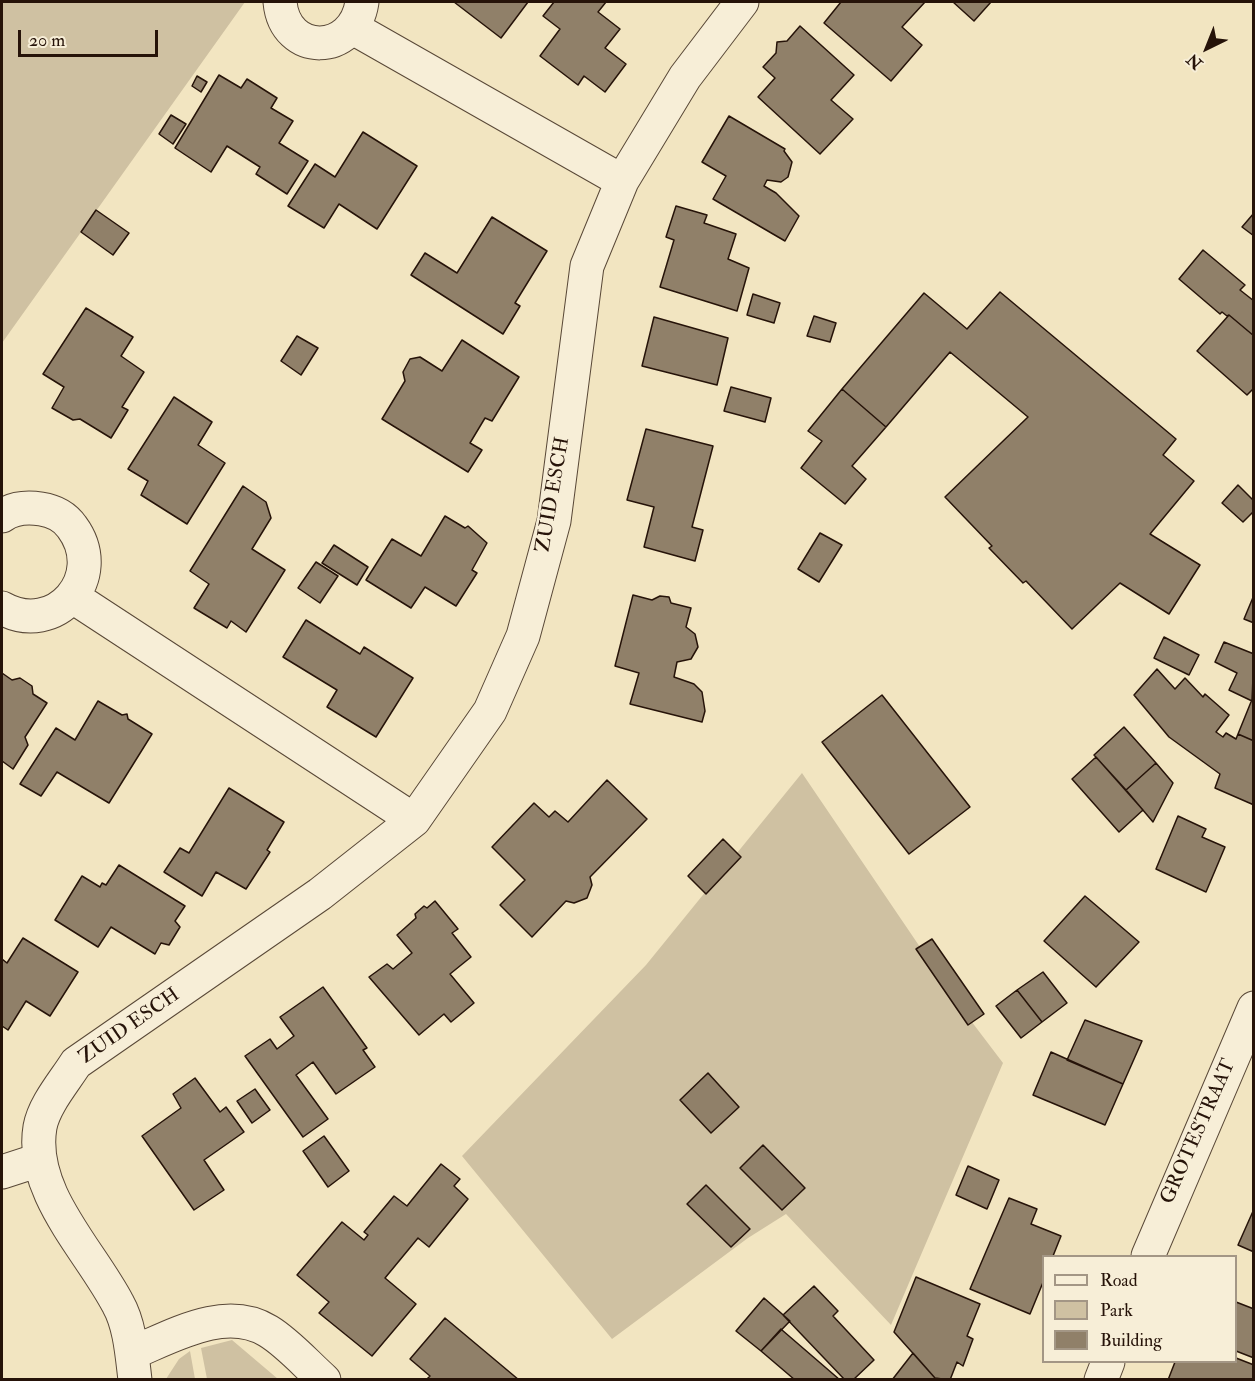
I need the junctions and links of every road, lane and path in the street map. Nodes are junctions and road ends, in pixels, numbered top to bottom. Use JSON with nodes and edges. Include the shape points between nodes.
{"nodes":[{"id":1,"x":280,"y":2,"type":"edge"},
{"id":2,"x":742,"y":2,"type":"edge"},
{"id":3,"x":358,"y":15,"type":"edge"},
{"id":4,"x":622,"y":181,"type":"junction"},
{"id":5,"x":2,"y":516,"type":"edge"},
{"id":6,"x":73,"y":597,"type":"junction"},
{"id":7,"x":2,"y":608,"type":"edge"},
{"id":8,"x":414,"y":820,"type":"junction"},
{"id":9,"x":1254,"y":1008,"type":"edge"},
{"id":10,"x":39,"y":1160,"type":"junction"},
{"id":11,"x":2,"y":1172,"type":"edge"},
{"id":12,"x":1149,"y":1255,"type":"edge"},
{"id":13,"x":1108,"y":1363,"type":"edge"},
{"id":14,"x":134,"y":1366,"type":"edge"},
{"id":15,"x":324,"y":1380,"type":"edge"},
{"id":16,"x":1101,"y":1380,"type":"edge"}],
"edges":[{"from":1,"to":3,"type":"street","via":[[283,19],[292,32],[306,41],[338,40]]},
{"from":2,"to":4,"type":"street","name":"ZUID ESCH","via":[[685,77]]},
{"from":3,"to":4,"type":"street"},
{"from":4,"to":8,"type":"street","name":"ZUID ESCH","via":[[587,266],[554,521],[523,636],[490,711]]},
{"from":5,"to":6,"type":"street","via":[[28,507],[50,510],[68,521],[81,539],[85,560],[82,581]]},
{"from":6,"to":7,"type":"street","via":[[54,612],[33,616]]},
{"from":6,"to":8,"type":"street"},
{"from":8,"to":10,"type":"street","name":"ZUID ESCH","via":[[310,900],[76,1063],[40,1125]]},
{"from":9,"to":12,"type":"street","name":"GROTESTRAAT"},
{"from":10,"to":11,"type":"street"},
{"from":10,"to":14,"type":"street","name":"ZUID ESCH","via":[[57,1206],[119,1306]]},
{"from":13,"to":16,"type":"street"},
{"from":14,"to":15,"type":"street","name":"ZUID ESCH","via":[[200,1325],[243,1322],[267,1331]]}]}
